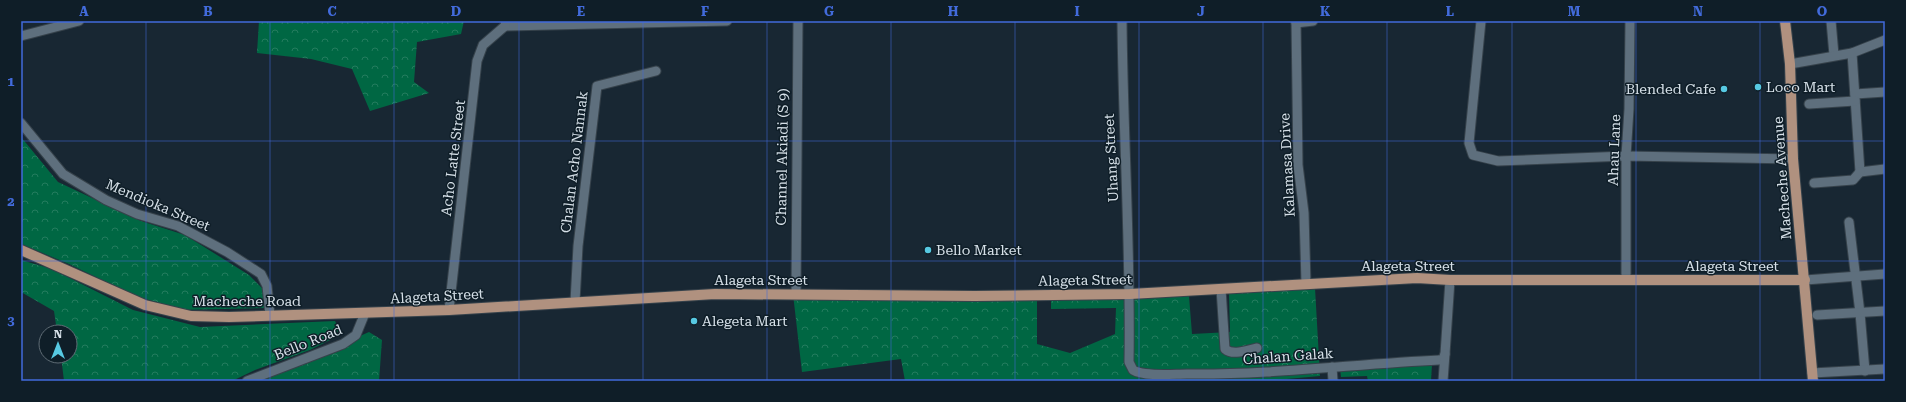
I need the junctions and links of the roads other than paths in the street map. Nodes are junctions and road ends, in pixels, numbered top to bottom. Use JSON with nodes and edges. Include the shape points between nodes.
{"nodes":[{"id":1,"x":79,"y":21,"type":"edge"},
{"id":2,"x":704,"y":21,"type":"edge"},
{"id":3,"x":727,"y":21,"type":"edge"},
{"id":4,"x":798,"y":21,"type":"edge"},
{"id":5,"x":1122,"y":21,"type":"edge"},
{"id":6,"x":1313,"y":21,"type":"edge"},
{"id":7,"x":1480,"y":21,"type":"edge"},
{"id":8,"x":1630,"y":21,"type":"edge"},
{"id":9,"x":1785,"y":21,"type":"edge"},
{"id":10,"x":1832,"y":21,"type":"edge"},
{"id":11,"x":1296,"y":22,"type":"edge"},
{"id":12,"x":506,"y":23,"type":"edge"},
{"id":13,"x":21,"y":36,"type":"edge"},
{"id":14,"x":1885,"y":40,"type":"edge"},
{"id":15,"x":1852,"y":53,"type":"junction"},
{"id":16,"x":1834,"y":55,"type":"junction"},
{"id":17,"x":1790,"y":64,"type":"junction"},
{"id":18,"x":656,"y":71,"type":"dead end"},
{"id":19,"x":1885,"y":92,"type":"edge"},
{"id":20,"x":1855,"y":97,"type":"junction"},
{"id":21,"x":1809,"y":104,"type":"dead end"},
{"id":22,"x":21,"y":123,"type":"edge"},
{"id":23,"x":1626,"y":156,"type":"junction"},
{"id":24,"x":1793,"y":159,"type":"junction"},
{"id":25,"x":1885,"y":169,"type":"edge"},
{"id":26,"x":1860,"y":172,"type":"junction"},
{"id":27,"x":1814,"y":183,"type":"dead end"},
{"id":28,"x":1849,"y":222,"type":"dead end"},
{"id":29,"x":21,"y":250,"type":"edge"},
{"id":30,"x":1885,"y":274,"type":"edge"},
{"id":31,"x":1855,"y":276,"type":"junction"},
{"id":32,"x":1450,"y":280,"type":"junction"},
{"id":33,"x":1626,"y":280,"type":"junction"},
{"id":34,"x":1804,"y":280,"type":"junction"},
{"id":35,"x":1306,"y":283,"type":"junction"},
{"id":36,"x":1221,"y":289,"type":"junction"},
{"id":37,"x":796,"y":294,"type":"junction"},
{"id":38,"x":1130,"y":294,"type":"junction"},
{"id":39,"x":575,"y":302,"type":"junction"},
{"id":40,"x":449,"y":310,"type":"junction"},
{"id":41,"x":1885,"y":311,"type":"edge"},
{"id":42,"x":1860,"y":313,"type":"junction"},
{"id":43,"x":366,"y":314,"type":"junction"},
{"id":44,"x":270,"y":315,"type":"junction"},
{"id":45,"x":1818,"y":316,"type":"dead end"},
{"id":46,"x":1256,"y":348,"type":"dead end"},
{"id":47,"x":1445,"y":354,"type":"junction"},
{"id":48,"x":1332,"y":367,"type":"junction"},
{"id":49,"x":1885,"y":369,"type":"edge"},
{"id":50,"x":1865,"y":370,"type":"junction"},
{"id":51,"x":1273,"y":376,"type":"edge"},
{"id":52,"x":1813,"y":377,"type":"edge"},
{"id":53,"x":247,"y":381,"type":"edge"},
{"id":54,"x":1334,"y":381,"type":"edge"},
{"id":55,"x":1443,"y":381,"type":"edge"}],
"edges":[{"from":1,"to":13,"type":"street"},
{"from":2,"to":3,"type":"street"},
{"from":2,"to":12,"type":"street"},
{"from":4,"to":37,"type":"street","name":"Channel Akiadi (S 9)"},
{"from":5,"to":38,"type":"street","name":"Uhang Street"},
{"from":6,"to":11,"type":"street"},
{"from":7,"to":23,"type":"street","via":[[1469,143],[1473,155],[1498,161]]},
{"from":8,"to":23,"type":"street","name":"Ahau Lane"},
{"from":9,"to":17,"type":"main road","name":"Macheche Avenue"},
{"from":10,"to":16,"type":"street"},
{"from":11,"to":35,"type":"street","name":"Kalamasa Drive","via":[[1298,165],[1304,213]]},
{"from":12,"to":40,"type":"street","name":"Acho Latte Street","via":[[483,45],[477,61]]},
{"from":14,"to":15,"type":"street"},
{"from":15,"to":16,"type":"street"},
{"from":15,"to":20,"type":"street"},
{"from":16,"to":17,"type":"street"},
{"from":17,"to":24,"type":"main road","name":"Macheche Avenue"},
{"from":18,"to":39,"type":"street","name":"Chalan Acho Nannak","via":[[597,86],[578,246]]},
{"from":19,"to":20,"type":"street"},
{"from":20,"to":21,"type":"street"},
{"from":20,"to":26,"type":"street"},
{"from":22,"to":44,"type":"street","name":"Mendioka Street","via":[[63,174],[106,200],[137,214],[178,226],[227,252],[261,274],[268,286]]},
{"from":23,"to":24,"type":"street"},
{"from":23,"to":33,"type":"street","name":"Ahau Lane"},
{"from":24,"to":34,"type":"main road","name":"Macheche Avenue"},
{"from":25,"to":26,"type":"street"},
{"from":26,"to":27,"type":"street","via":[[1853,180]]},
{"from":28,"to":31,"type":"street"},
{"from":29,"to":44,"type":"main road","name":"Macheche Road","via":[[133,300],[160,309],[191,316]]},
{"from":30,"to":31,"type":"street"},
{"from":31,"to":34,"type":"street"},
{"from":31,"to":42,"type":"street"},
{"from":32,"to":33,"type":"main road","name":"Alageta Street"},
{"from":32,"to":35,"type":"main road","name":"Alageta Street","via":[[1417,278]]},
{"from":32,"to":47,"type":"street"},
{"from":33,"to":34,"type":"main road","name":"Alageta Street"},
{"from":34,"to":52,"type":"main road","name":"Macheche Avenue"},
{"from":35,"to":36,"type":"main road","name":"Alageta Street"},
{"from":36,"to":38,"type":"main road","name":"Alageta Street"},
{"from":36,"to":46,"type":"street","via":[[1225,349],[1234,353]]},
{"from":37,"to":38,"type":"main road","name":"Alageta Street"},
{"from":37,"to":39,"type":"main road","name":"Alageta Street","via":[[688,295]]},
{"from":38,"to":51,"type":"street","name":"Chalan Galak","via":[[1129,362],[1132,370],[1139,373]]},
{"from":39,"to":40,"type":"main road","name":"Alageta Street"},
{"from":40,"to":43,"type":"main road","name":"Alageta Street"},
{"from":41,"to":42,"type":"street"},
{"from":42,"to":45,"type":"street"},
{"from":42,"to":50,"type":"street"},
{"from":43,"to":44,"type":"main road","name":"Macheche Road"},
{"from":43,"to":53,"type":"street","name":"Bello Road","via":[[356,335],[343,344]]},
{"from":47,"to":48,"type":"street","name":"Chalan Galak","via":[[1443,359],[1439,360]]},
{"from":47,"to":55,"type":"street"},
{"from":48,"to":51,"type":"street","name":"Chalan Galak"},
{"from":48,"to":54,"type":"street"},
{"from":49,"to":50,"type":"street"},
{"from":50,"to":52,"type":"street"}]}
